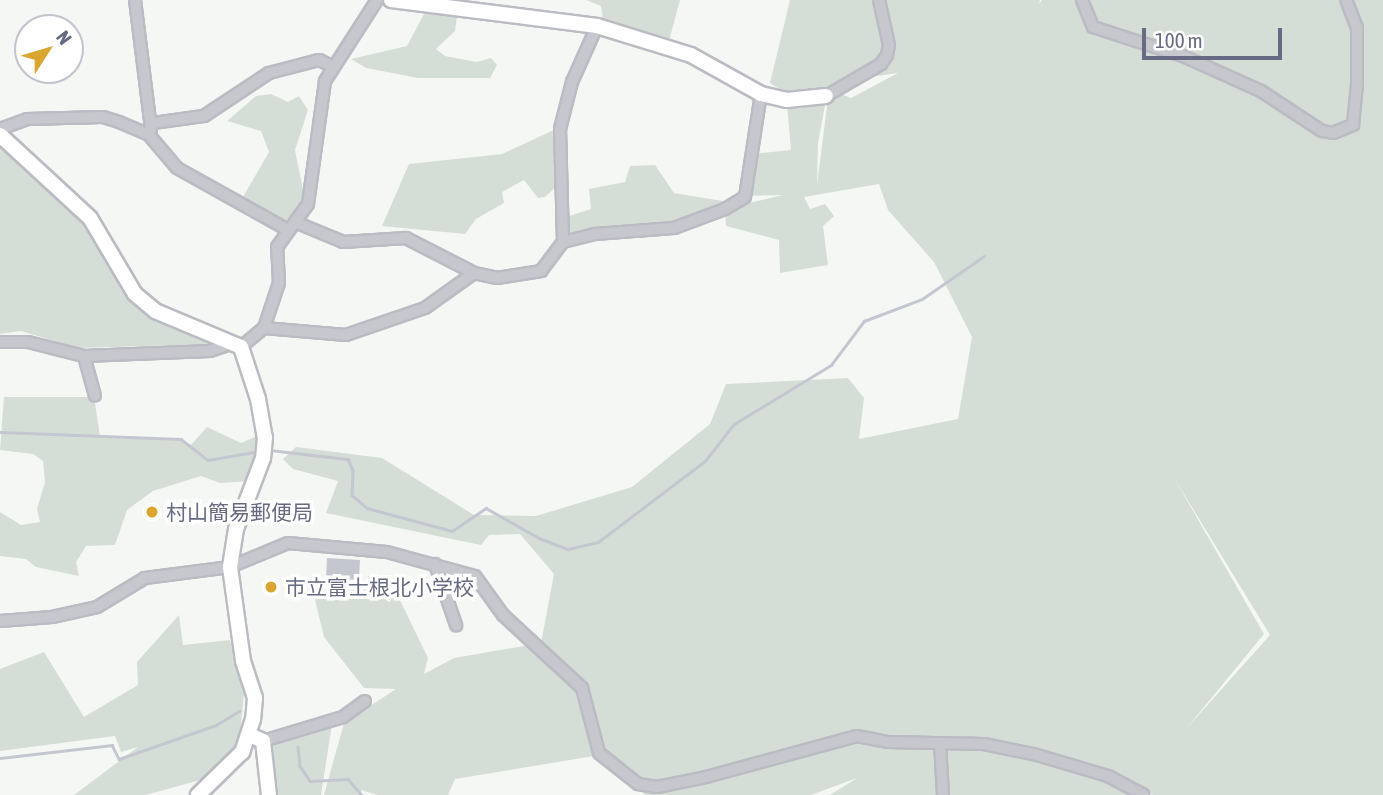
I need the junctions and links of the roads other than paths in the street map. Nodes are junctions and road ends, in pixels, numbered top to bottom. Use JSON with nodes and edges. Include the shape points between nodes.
{"nodes":[{"id":1,"x":135,"y":0,"type":"edge"},
{"id":2,"x":377,"y":0,"type":"edge"},
{"id":3,"x":391,"y":0,"type":"edge"},
{"id":4,"x":879,"y":0,"type":"edge"},
{"id":5,"x":1082,"y":0,"type":"edge"},
{"id":6,"x":1346,"y":0,"type":"edge"},
{"id":7,"x":597,"y":26,"type":"junction"},
{"id":8,"x":332,"y":66,"type":"junction"},
{"id":9,"x":761,"y":94,"type":"junction"},
{"id":10,"x":826,"y":96,"type":"joint"},
{"id":11,"x":153,"y":122,"type":"junction"},
{"id":12,"x":0,"y":129,"type":"edge"},
{"id":13,"x":0,"y":135,"type":"edge"},
{"id":14,"x":149,"y":135,"type":"junction"},
{"id":15,"x":291,"y":226,"type":"junction"},
{"id":16,"x":563,"y":242,"type":"junction"},
{"id":17,"x":474,"y":273,"type":"junction"},
{"id":18,"x":264,"y":328,"type":"junction"},
{"id":19,"x":0,"y":342,"type":"edge"},
{"id":20,"x":237,"y":345,"type":"junction"},
{"id":21,"x":84,"y":356,"type":"junction"},
{"id":22,"x":95,"y":396,"type":"dead end"},
{"id":23,"x":435,"y":564,"type":"junction"},
{"id":24,"x":230,"y":567,"type":"junction"},
{"id":25,"x":0,"y":621,"type":"edge"},
{"id":26,"x":456,"y":625,"type":"dead end"},
{"id":27,"x":365,"y":701,"type":"dead end"},
{"id":28,"x":256,"y":738,"type":"junction"},
{"id":29,"x":940,"y":743,"type":"junction"},
{"id":30,"x":198,"y":795,"type":"edge"},
{"id":31,"x":269,"y":795,"type":"edge"},
{"id":32,"x":943,"y":795,"type":"edge"},
{"id":33,"x":1143,"y":795,"type":"edge"}],
"edges":[{"from":1,"to":11,"type":"street"},
{"from":2,"to":8,"type":"street"},
{"from":3,"to":7,"type":"street"},
{"from":4,"to":10,"type":"street","via":[[890,45],[887,55],[881,64]]},
{"from":5,"to":6,"type":"street","via":[[1093,27],[1183,56],[1261,90],[1322,131],[1333,133],[1353,125],[1357,28]]},
{"from":7,"to":9,"type":"street","via":[[691,55]]},
{"from":7,"to":16,"type":"street","via":[[572,82],[559,129]]},
{"from":8,"to":11,"type":"street","via":[[319,61],[269,73],[204,116]]},
{"from":8,"to":15,"type":"street","via":[[325,82],[308,204]]},
{"from":9,"to":10,"type":"street","via":[[787,100]]},
{"from":9,"to":16,"type":"street","via":[[745,197],[674,228],[596,233]]},
{"from":11,"to":14,"type":"street"},
{"from":12,"to":14,"type":"street","via":[[27,119],[103,117]]},
{"from":13,"to":20,"type":"street","via":[[90,218],[135,294],[175,322]]},
{"from":14,"to":15,"type":"street","via":[[177,168]]},
{"from":15,"to":17,"type":"street","via":[[343,242],[406,238]]},
{"from":15,"to":18,"type":"street","via":[[277,247],[279,283]]},
{"from":16,"to":17,"type":"street","via":[[541,271],[497,278]]},
{"from":17,"to":18,"type":"street","via":[[418,311],[346,335]]},
{"from":18,"to":20,"type":"street"},
{"from":19,"to":21,"type":"street","via":[[29,342]]},
{"from":20,"to":21,"type":"street","via":[[210,351]]},
{"from":20,"to":24,"type":"street","via":[[265,437],[263,458],[236,529]]},
{"from":21,"to":22,"type":"street"},
{"from":23,"to":24,"type":"street","via":[[387,552],[288,543]]},
{"from":23,"to":26,"type":"street"},
{"from":23,"to":29,"type":"street","via":[[475,576],[503,615],[573,676],[590,706],[599,753],[638,784],[657,787],[706,777],[857,736]]},
{"from":24,"to":25,"type":"street","via":[[145,578],[97,607]]},
{"from":24,"to":28,"type":"street","via":[[243,661],[255,698]]},
{"from":27,"to":28,"type":"street","via":[[344,716]]},
{"from":28,"to":30,"type":"street"},
{"from":28,"to":31,"type":"street"},
{"from":29,"to":32,"type":"street"},
{"from":29,"to":33,"type":"street","via":[[984,744],[1037,755],[1108,776]]}]}
